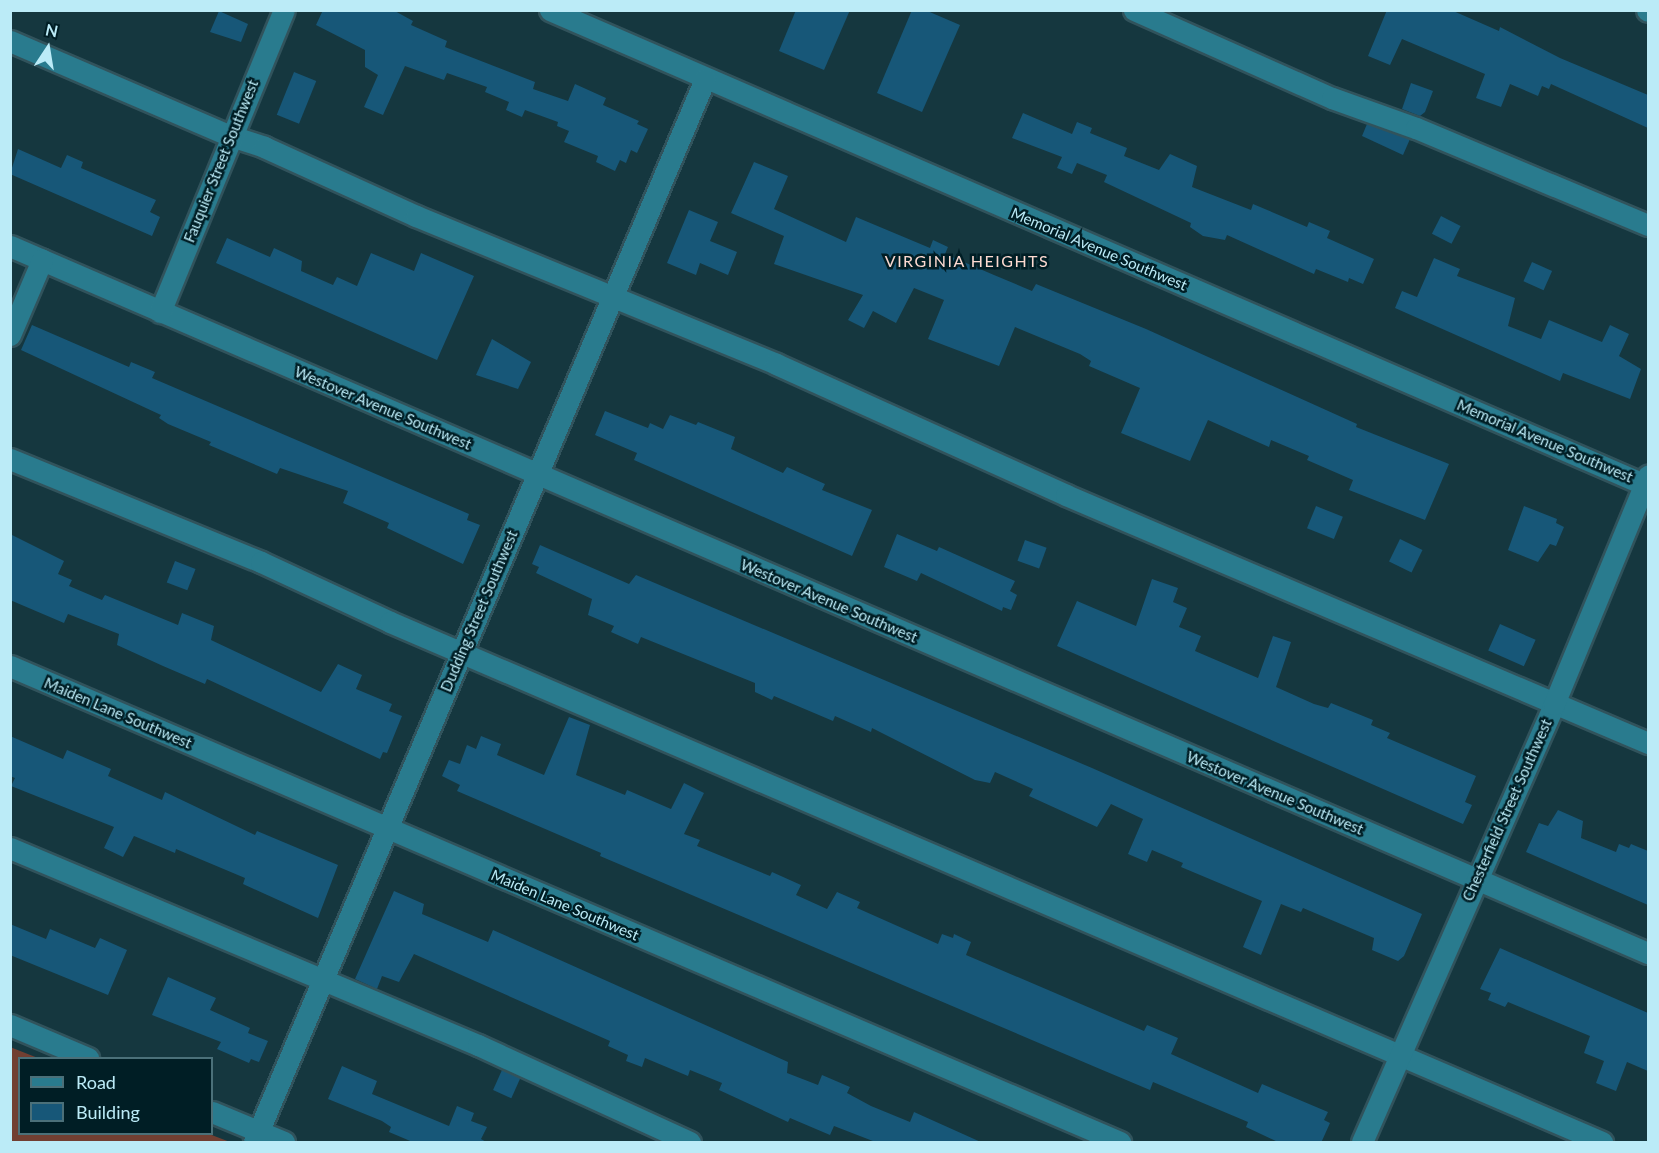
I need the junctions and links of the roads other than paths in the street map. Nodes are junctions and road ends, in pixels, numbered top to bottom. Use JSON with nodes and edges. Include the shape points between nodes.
{"nodes":[{"id":1,"x":284,"y":10,"type":"edge"},
{"id":2,"x":550,"y":10,"type":"edge"},
{"id":3,"x":1134,"y":10,"type":"edge"},
{"id":4,"x":10,"y":41,"type":"edge"},
{"id":5,"x":705,"y":79,"type":"junction"},
{"id":6,"x":231,"y":136,"type":"junction"},
{"id":7,"x":1648,"y":225,"type":"edge"},
{"id":8,"x":10,"y":246,"type":"edge"},
{"id":9,"x":42,"y":260,"type":"junction"},
{"id":10,"x":612,"y":297,"type":"junction"},
{"id":11,"x":160,"y":312,"type":"junction"},
{"id":12,"x":10,"y":335,"type":"edge"},
{"id":13,"x":10,"y":459,"type":"edge"},
{"id":14,"x":536,"y":475,"type":"junction"},
{"id":15,"x":1647,"y":482,"type":"edge"},
{"id":16,"x":462,"y":652,"type":"junction"},
{"id":17,"x":10,"y":666,"type":"edge"},
{"id":18,"x":1554,"y":704,"type":"junction"},
{"id":19,"x":1648,"y":743,"type":"edge"},
{"id":20,"x":387,"y":828,"type":"junction"},
{"id":21,"x":10,"y":848,"type":"edge"},
{"id":22,"x":1477,"y":879,"type":"junction"},
{"id":23,"x":1648,"y":953,"type":"edge"},
{"id":24,"x":323,"y":980,"type":"junction"},
{"id":25,"x":10,"y":1025,"type":"edge"},
{"id":26,"x":1400,"y":1056,"type":"junction"},
{"id":27,"x":83,"y":1057,"type":"edge"},
{"id":28,"x":213,"y":1113,"type":"edge"},
{"id":29,"x":256,"y":1137,"type":"edge"},
{"id":30,"x":284,"y":1143,"type":"edge"},
{"id":31,"x":690,"y":1143,"type":"edge"},
{"id":32,"x":1120,"y":1143,"type":"edge"},
{"id":33,"x":1362,"y":1143,"type":"edge"},
{"id":34,"x":1602,"y":1143,"type":"edge"}],
"edges":[{"from":1,"to":6,"type":"street","name":"Fauquier Street Southwest"},
{"from":2,"to":5,"type":"street","name":"Memorial Avenue Southwest"},
{"from":3,"to":7,"type":"street","via":[[1332,98],[1416,128]]},
{"from":4,"to":6,"type":"street"},
{"from":5,"to":10,"type":"street","name":"Dudding Street Southwest"},
{"from":5,"to":15,"type":"street","name":"Memorial Avenue Southwest"},
{"from":6,"to":10,"type":"street"},
{"from":6,"to":11,"type":"street","name":"Fauquier Street Southwest"},
{"from":8,"to":9,"type":"street","name":"Westover Avenue Southwest"},
{"from":9,"to":11,"type":"street","name":"Westover Avenue Southwest"},
{"from":9,"to":12,"type":"street"},
{"from":10,"to":14,"type":"street","name":"Dudding Street Southwest"},
{"from":10,"to":18,"type":"street","via":[[776,364],[1066,495],[1301,592]]},
{"from":11,"to":14,"type":"street","name":"Westover Avenue Southwest"},
{"from":13,"to":16,"type":"street","via":[[261,562]]},
{"from":14,"to":16,"type":"street","name":"Dudding Street Southwest"},
{"from":14,"to":22,"type":"street","name":"Westover Avenue Southwest"},
{"from":15,"to":18,"type":"street","name":"Chesterfield Street Southwest"},
{"from":16,"to":20,"type":"street","name":"Dudding Street Southwest"},
{"from":16,"to":26,"type":"street"},
{"from":17,"to":20,"type":"street","name":"Maiden Lane Southwest"},
{"from":18,"to":19,"type":"street"},
{"from":18,"to":22,"type":"street","name":"Chesterfield Street Southwest"},
{"from":20,"to":24,"type":"street","name":"Dudding Street Southwest"},
{"from":20,"to":32,"type":"street","name":"Maiden Lane Southwest"},
{"from":21,"to":24,"type":"street"},
{"from":22,"to":23,"type":"street","name":"Westover Avenue Southwest"},
{"from":22,"to":26,"type":"street","name":"Chesterfield Street Southwest"},
{"from":24,"to":29,"type":"street","name":"Dudding Street Southwest"},
{"from":24,"to":31,"type":"street","via":[[478,1045],[589,1100]]},
{"from":25,"to":27,"type":"street"},
{"from":26,"to":33,"type":"street","name":"Chesterfield Street Southwest"},
{"from":26,"to":34,"type":"street"},
{"from":28,"to":29,"type":"street"},
{"from":29,"to":30,"type":"street"}]}
